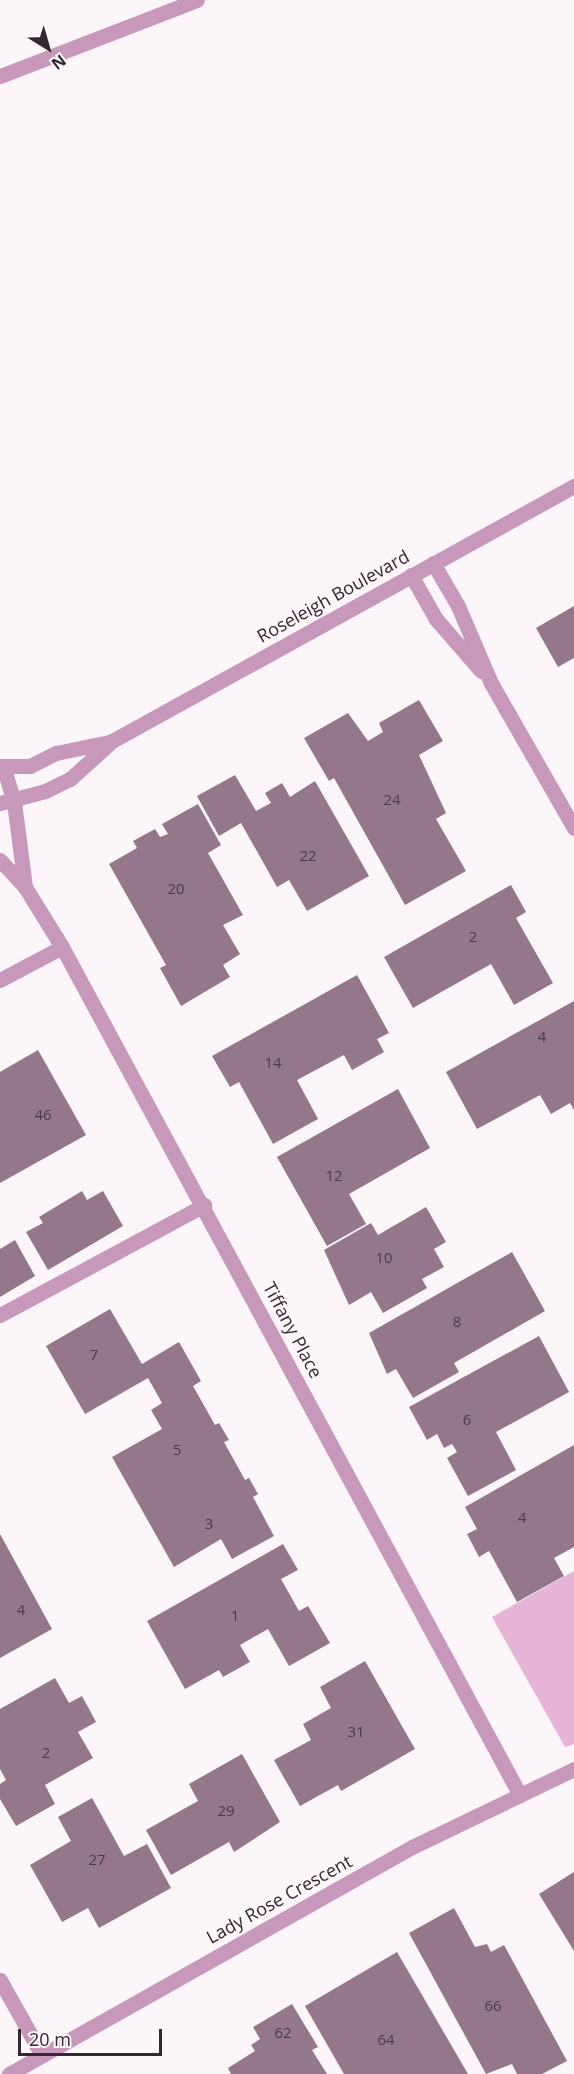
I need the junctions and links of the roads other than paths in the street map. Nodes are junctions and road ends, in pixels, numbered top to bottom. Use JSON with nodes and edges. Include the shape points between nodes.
{"nodes":[{"id":1,"x":192,"y":1,"type":"edge"},
{"id":2,"x":0,"y":76,"type":"edge"},
{"id":3,"x":574,"y":486,"type":"edge"},
{"id":4,"x":433,"y":562,"type":"junction"},
{"id":5,"x":411,"y":575,"type":"junction"},
{"id":6,"x":491,"y":682,"type":"junction"},
{"id":7,"x":112,"y":741,"type":"junction"},
{"id":8,"x":1,"y":768,"type":"edge"},
{"id":9,"x":7,"y":802,"type":"edge"},
{"id":10,"x":574,"y":828,"type":"edge"},
{"id":11,"x":0,"y":860,"type":"edge"},
{"id":12,"x":25,"y":887,"type":"junction"},
{"id":13,"x":62,"y":946,"type":"junction"},
{"id":14,"x":0,"y":980,"type":"edge"},
{"id":15,"x":204,"y":1205,"type":"junction"},
{"id":16,"x":0,"y":1316,"type":"edge"},
{"id":17,"x":574,"y":1769,"type":"edge"},
{"id":18,"x":520,"y":1795,"type":"junction"},
{"id":19,"x":0,"y":1980,"type":"edge"},
{"id":20,"x":42,"y":2055,"type":"junction"},
{"id":21,"x":9,"y":2074,"type":"edge"}],
"edges":[{"from":1,"to":2,"type":"street"},
{"from":3,"to":4,"type":"street","name":"Roseleigh Boulevard"},
{"from":4,"to":5,"type":"street","name":"Roseleigh Boulevard"},
{"from":4,"to":6,"type":"street","via":[[458,606]]},
{"from":5,"to":6,"type":"street","via":[[436,618]]},
{"from":5,"to":7,"type":"street","name":"Roseleigh Boulevard"},
{"from":6,"to":10,"type":"street"},
{"from":7,"to":8,"type":"street","name":"Roseleigh Boulevard","via":[[56,753],[30,766]]},
{"from":7,"to":9,"type":"street","name":"Roseleigh Boulevard","via":[[70,779]]},
{"from":8,"to":9,"type":"street","name":"Tiffany Place"},
{"from":9,"to":12,"type":"street","name":"Tiffany Place"},
{"from":11,"to":12,"type":"street","name":"Tiffany Place"},
{"from":12,"to":13,"type":"street","name":"Tiffany Place"},
{"from":13,"to":14,"type":"street"},
{"from":13,"to":15,"type":"street","name":"Tiffany Place"},
{"from":15,"to":16,"type":"street"},
{"from":15,"to":18,"type":"street","name":"Tiffany Place"},
{"from":17,"to":18,"type":"street","name":"Lady Rose Crescent"},
{"from":18,"to":20,"type":"street","name":"Lady Rose Crescent","via":[[412,1847]]},
{"from":19,"to":20,"type":"street"},
{"from":20,"to":21,"type":"street","name":"Lady Rose Crescent"}]}
